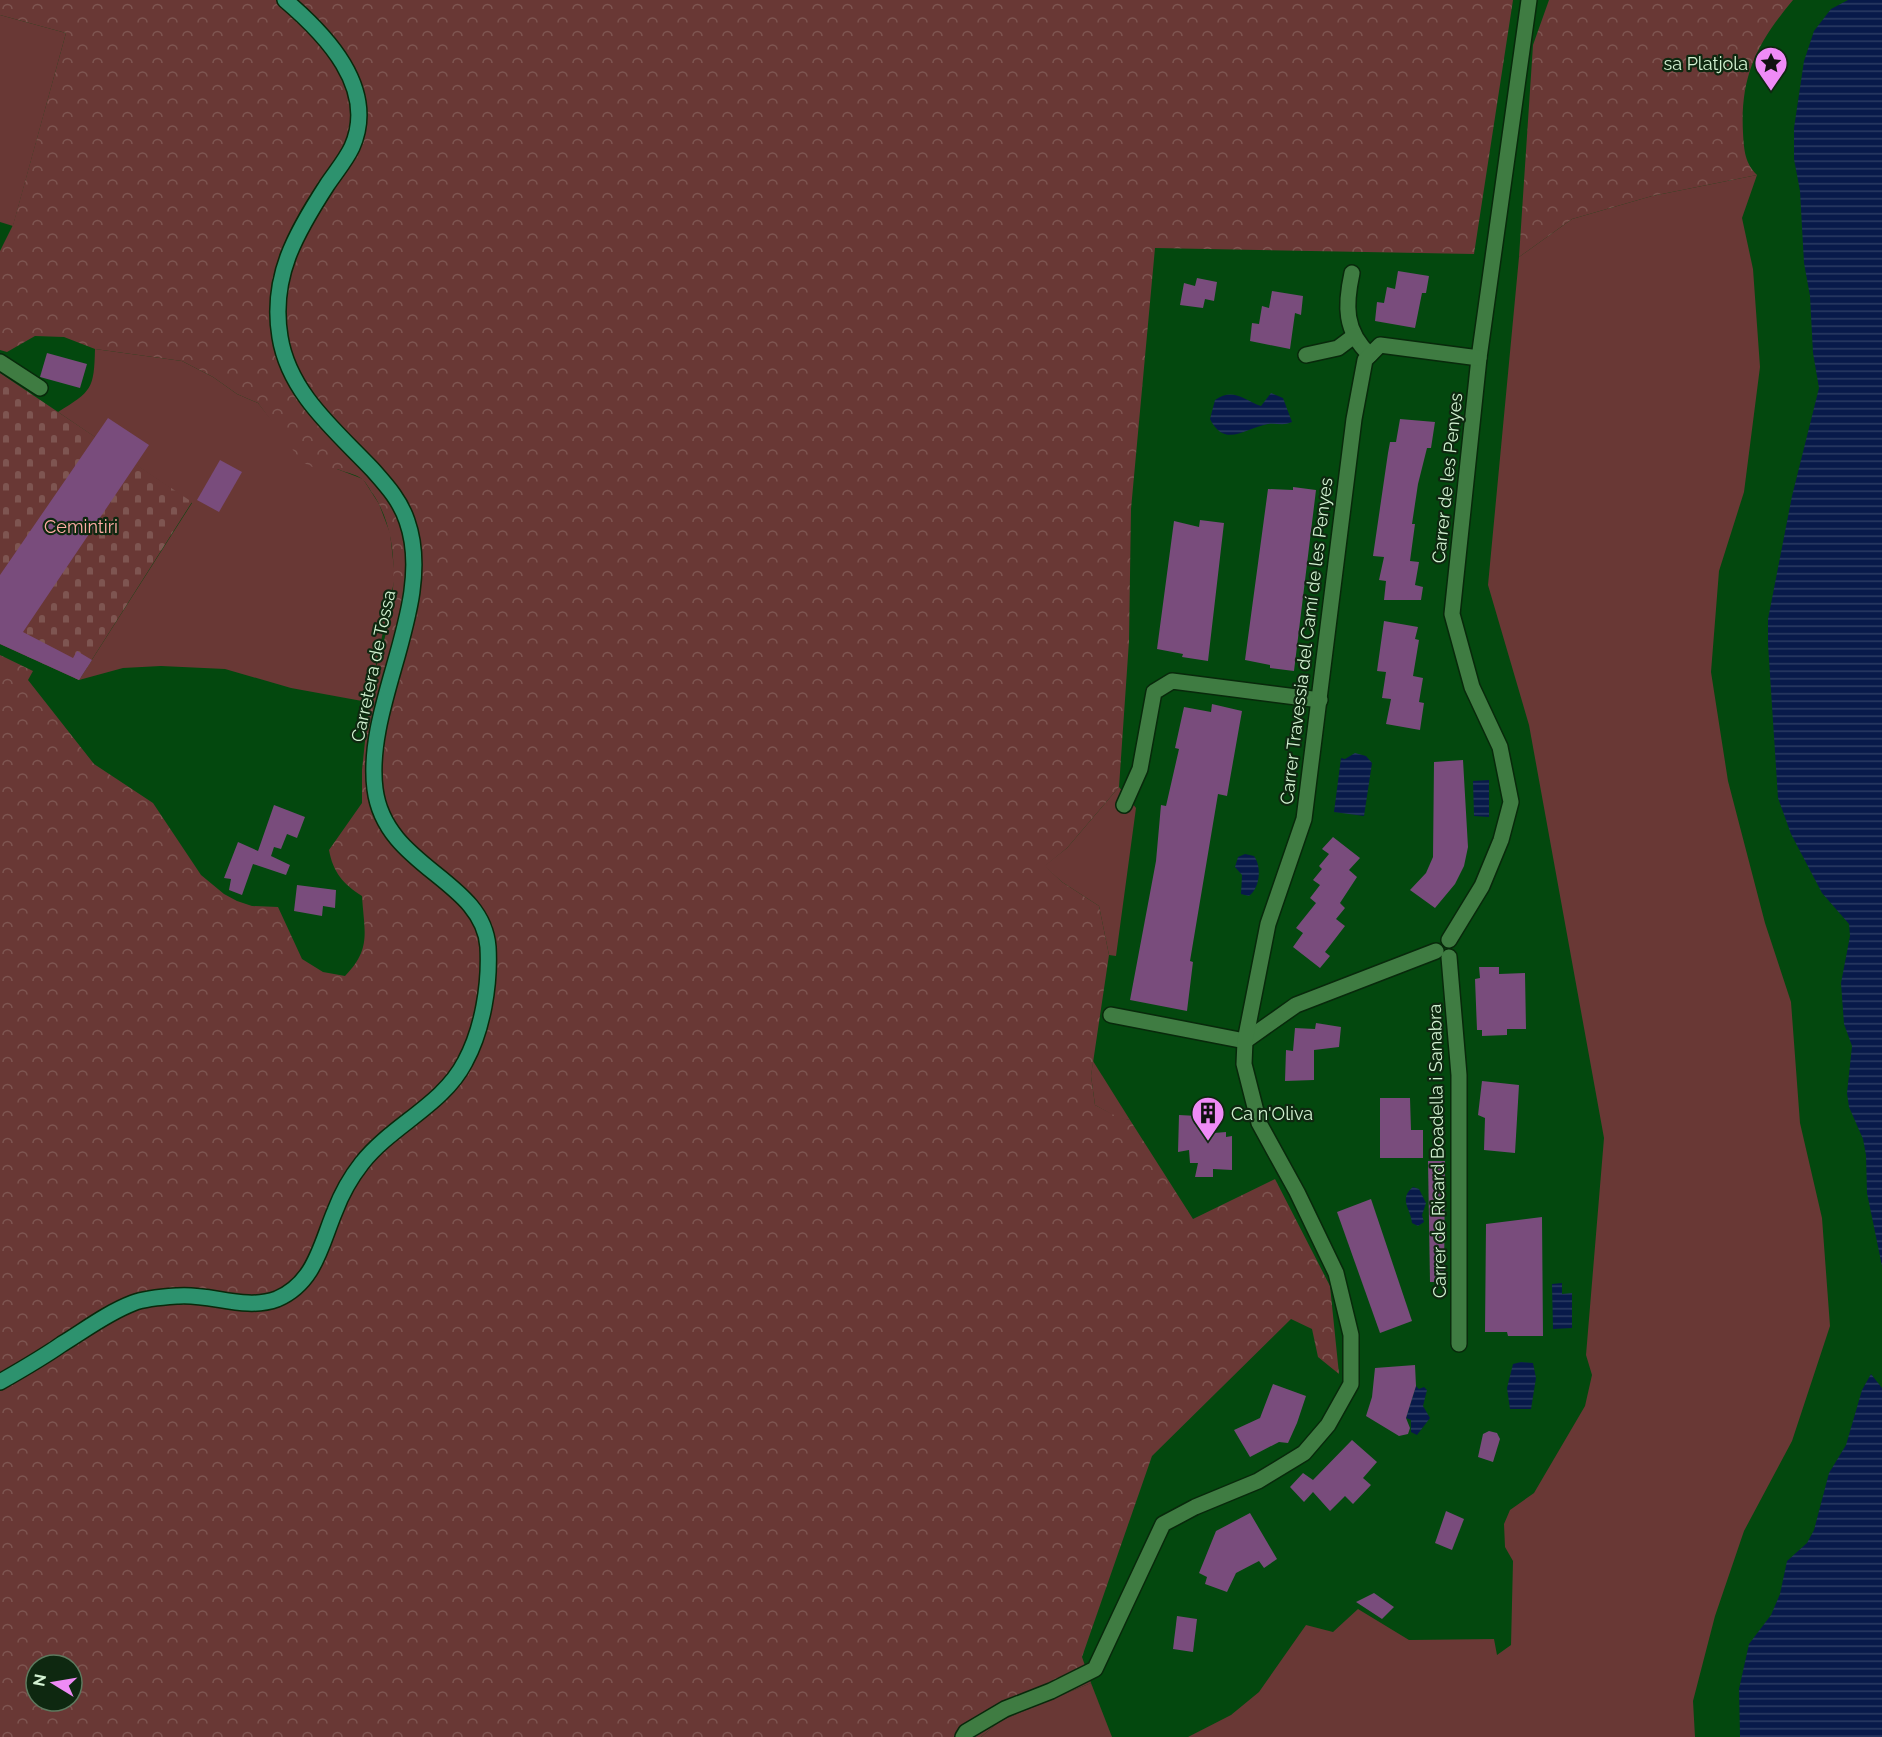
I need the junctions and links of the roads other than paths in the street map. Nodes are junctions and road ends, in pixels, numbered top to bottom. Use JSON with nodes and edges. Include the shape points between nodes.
{"nodes":[{"id":1,"x":285,"y":0,"type":"edge"},
{"id":2,"x":1529,"y":0,"type":"edge"},
{"id":3,"x":1352,"y":273,"type":"dead end"},
{"id":4,"x":1354,"y":336,"type":"junction"},
{"id":5,"x":1306,"y":355,"type":"dead end"},
{"id":6,"x":1370,"y":355,"type":"junction"},
{"id":7,"x":1479,"y":358,"type":"junction"},
{"id":8,"x":0,"y":362,"type":"edge"},
{"id":9,"x":40,"y":388,"type":"dead end"},
{"id":10,"x":1320,"y":700,"type":"junction"},
{"id":11,"x":1124,"y":806,"type":"dead end"},
{"id":12,"x":1443,"y":954,"type":"junction"},
{"id":13,"x":1112,"y":1015,"type":"dead end"},
{"id":14,"x":1245,"y":1041,"type":"junction"},
{"id":15,"x":1459,"y":1344,"type":"dead end"},
{"id":16,"x":0,"y":1382,"type":"edge"},
{"id":17,"x":963,"y":1737,"type":"edge"}],
"edges":[{"from":1,"to":16,"type":"main road","name":"Carretera de Tossa","via":[[333,46],[351,76],[357,105],[353,146],[298,229],[284,265],[278,295],[280,336],[287,364],[304,396],[397,497],[409,525],[414,553],[410,597],[373,759],[375,793],[383,820],[396,840],[467,901],[481,920],[488,943],[487,981],[478,1031],[453,1080],[361,1164],[335,1210],[314,1265],[300,1284],[280,1298],[265,1302],[184,1295],[136,1301],[99,1319]]},
{"from":2,"to":7,"type":"street","name":"Carrer de les Penyes"},
{"from":3,"to":4,"type":"street","via":[[1346,299],[1348,324]]},
{"from":4,"to":5,"type":"street","via":[[1338,348]]},
{"from":4,"to":6,"type":"street"},
{"from":6,"to":7,"type":"street","via":[[1380,345]]},
{"from":6,"to":10,"type":"street","name":"Carrer Travessia del Camí de les Penyes","via":[[1365,360],[1354,419]]},
{"from":7,"to":12,"type":"street","name":"Carrer de les Penyes","via":[[1452,614],[1472,687],[1500,747],[1511,802],[1482,886],[1449,940],[1438,942]]},
{"from":8,"to":9,"type":"street"},
{"from":10,"to":11,"type":"street","via":[[1172,681],[1154,692],[1140,769]]},
{"from":10,"to":14,"type":"street","name":"Carrer Travessia del Camí de les Penyes","via":[[1304,819],[1268,924]]},
{"from":12,"to":14,"type":"street","via":[[1296,1005]]},
{"from":12,"to":15,"type":"street","name":"Carrer de Ricard Boadella i Sanabra","via":[[1459,1075]]},
{"from":13,"to":14,"type":"street"},
{"from":14,"to":17,"type":"street","via":[[1244,1064],[1259,1123],[1336,1273],[1351,1335],[1351,1384],[1328,1425],[1304,1453],[1258,1481],[1163,1524],[1095,1668],[1005,1709]]}]}
